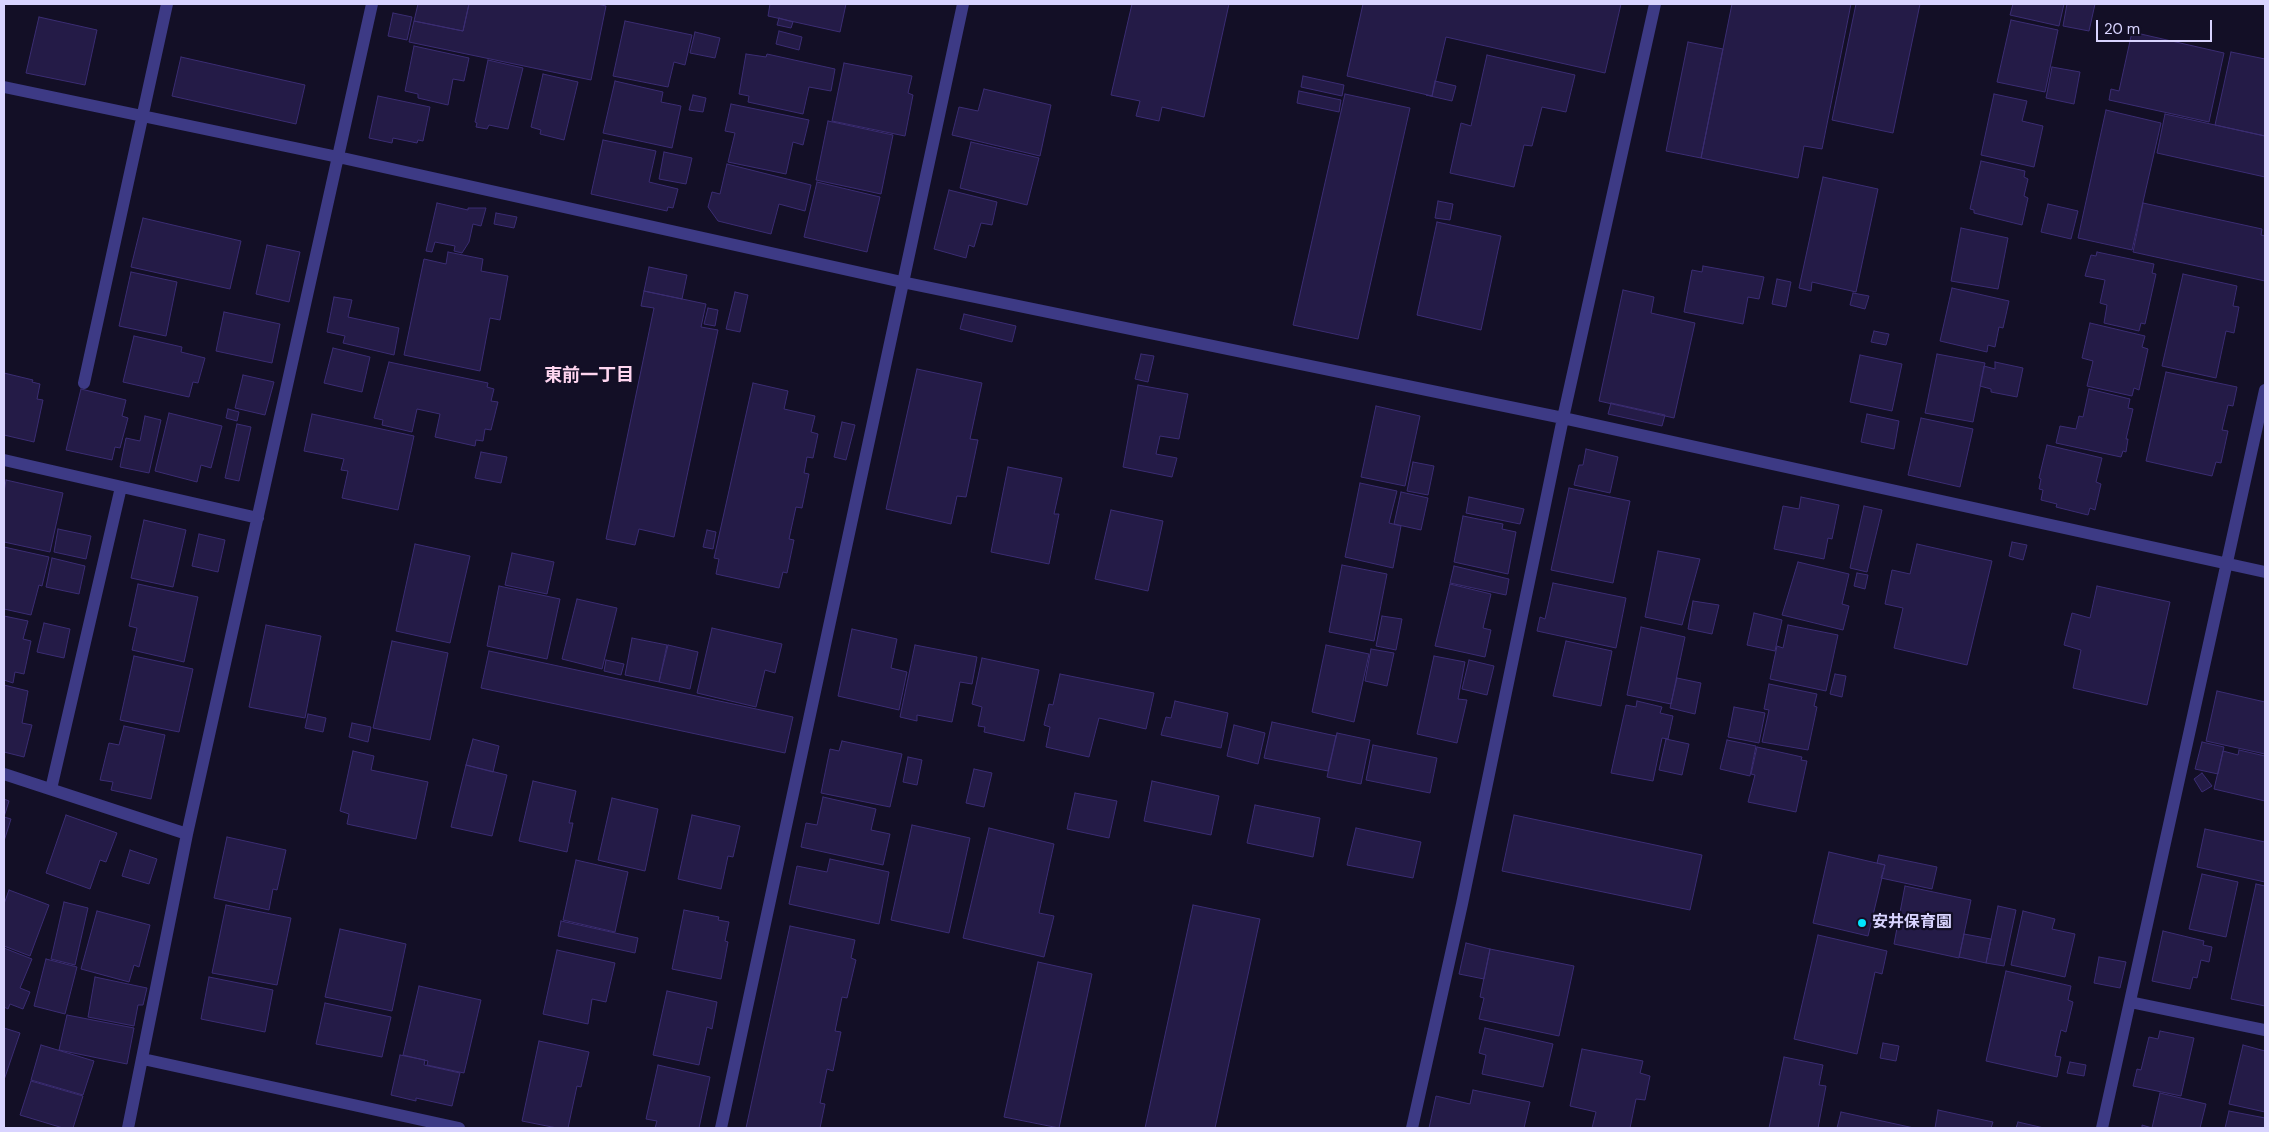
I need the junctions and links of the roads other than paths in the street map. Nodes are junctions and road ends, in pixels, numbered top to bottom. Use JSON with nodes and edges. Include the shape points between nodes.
{"nodes":[{"id":1,"x":167,"y":4,"type":"edge"},
{"id":2,"x":372,"y":4,"type":"edge"},
{"id":3,"x":963,"y":4,"type":"edge"},
{"id":4,"x":1655,"y":4,"type":"edge"},
{"id":5,"x":4,"y":87,"type":"edge"},
{"id":6,"x":144,"y":116,"type":"junction"},
{"id":7,"x":338,"y":157,"type":"junction"},
{"id":8,"x":902,"y":282,"type":"junction"},
{"id":9,"x":84,"y":383,"type":"dead end"},
{"id":10,"x":2265,"y":390,"type":"edge"},
{"id":11,"x":1563,"y":418,"type":"junction"},
{"id":12,"x":4,"y":460,"type":"edge"},
{"id":13,"x":121,"y":486,"type":"junction"},
{"id":14,"x":258,"y":518,"type":"junction"},
{"id":15,"x":2226,"y":563,"type":"junction"},
{"id":16,"x":2265,"y":572,"type":"edge"},
{"id":17,"x":4,"y":774,"type":"edge"},
{"id":18,"x":51,"y":789,"type":"junction"},
{"id":19,"x":187,"y":834,"type":"junction"},
{"id":20,"x":2130,"y":1002,"type":"junction"},
{"id":21,"x":2265,"y":1030,"type":"edge"},
{"id":22,"x":143,"y":1059,"type":"junction"},
{"id":23,"x":128,"y":1128,"type":"edge"},
{"id":24,"x":459,"y":1128,"type":"edge"},
{"id":25,"x":722,"y":1128,"type":"edge"},
{"id":26,"x":1412,"y":1128,"type":"edge"},
{"id":27,"x":2102,"y":1128,"type":"edge"}],
"edges":[{"from":1,"to":6,"type":"street"},
{"from":2,"to":7,"type":"street"},
{"from":3,"to":8,"type":"street"},
{"from":4,"to":11,"type":"street"},
{"from":5,"to":6,"type":"street"},
{"from":6,"to":7,"type":"street"},
{"from":6,"to":9,"type":"street"},
{"from":7,"to":8,"type":"street"},
{"from":7,"to":14,"type":"street"},
{"from":8,"to":11,"type":"street"},
{"from":8,"to":25,"type":"street"},
{"from":10,"to":15,"type":"street"},
{"from":11,"to":15,"type":"street"},
{"from":11,"to":26,"type":"street"},
{"from":12,"to":13,"type":"street"},
{"from":13,"to":14,"type":"street"},
{"from":13,"to":18,"type":"street"},
{"from":14,"to":19,"type":"street"},
{"from":15,"to":16,"type":"street"},
{"from":15,"to":20,"type":"street"},
{"from":17,"to":18,"type":"street"},
{"from":18,"to":19,"type":"street"},
{"from":19,"to":22,"type":"street"},
{"from":20,"to":21,"type":"street"},
{"from":20,"to":27,"type":"street"},
{"from":22,"to":23,"type":"street"},
{"from":22,"to":24,"type":"street"}]}
